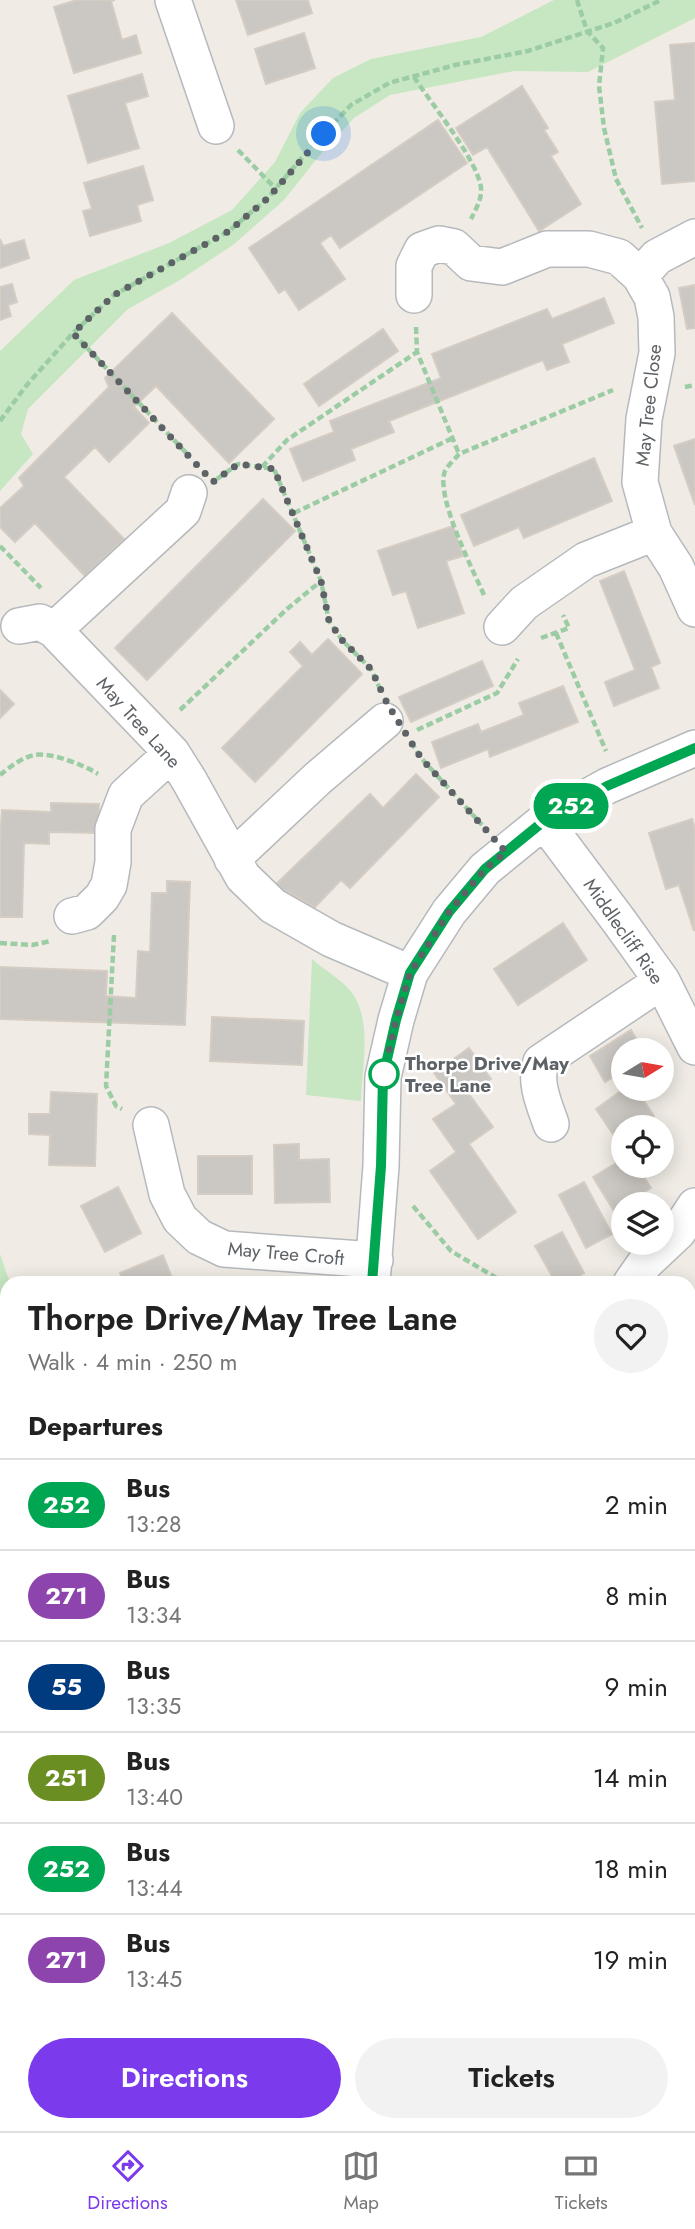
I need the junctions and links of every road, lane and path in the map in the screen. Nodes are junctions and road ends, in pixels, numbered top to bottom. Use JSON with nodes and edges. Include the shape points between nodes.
{"nodes":[{"id":1,"x":173,"y":0,"type":"edge"},
{"id":2,"x":577,"y":0,"type":"edge"},
{"id":3,"x":661,"y":0,"type":"edge"},
{"id":4,"x":587,"y":32,"type":"junction"},
{"id":5,"x":414,"y":77,"type":"junction"},
{"id":6,"x":216,"y":126,"type":"joint"},
{"id":7,"x":276,"y":189,"type":"junction"},
{"id":8,"x":695,"y":237,"type":"edge"},
{"id":9,"x":454,"y":247,"type":"junction"},
{"id":10,"x":648,"y":267,"type":"junction"},
{"id":11,"x":414,"y":295,"type":"joint"},
{"id":12,"x":73,"y":333,"type":"junction"},
{"id":13,"x":418,"y":352,"type":"junction"},
{"id":14,"x":653,"y":373,"type":"junction"},
{"id":15,"x":0,"y":421,"type":"edge"},
{"id":16,"x":453,"y":438,"type":"junction"},
{"id":17,"x":459,"y":454,"type":"junction"},
{"id":18,"x":262,"y":467,"type":"junction"},
{"id":19,"x":192,"y":478,"type":"junction"},
{"id":20,"x":294,"y":513,"type":"junction"},
{"id":21,"x":654,"y":533,"type":"junction"},
{"id":22,"x":0,"y":546,"type":"edge"},
{"id":23,"x":685,"y":561,"type":"edge"},
{"id":24,"x":321,"y":581,"type":"junction"},
{"id":25,"x":695,"y":608,"type":"edge"},
{"id":26,"x":61,"y":623,"type":"junction"},
{"id":27,"x":19,"y":626,"type":"dead end"},
{"id":28,"x":556,"y":633,"type":"dead end"},
{"id":29,"x":512,"y":640,"type":"junction"},
{"id":30,"x":384,"y":707,"type":"joint"},
{"id":31,"x":163,"y":744,"type":"junction"},
{"id":32,"x":695,"y":748,"type":"edge"},
{"id":33,"x":0,"y":775,"type":"edge"},
{"id":34,"x":618,"y":781,"type":"junction"},
{"id":35,"x":126,"y":795,"type":"junction"},
{"id":36,"x":544,"y":821,"type":"junction"},
{"id":37,"x":506,"y":852,"type":"junction"},
{"id":38,"x":232,"y":859,"type":"junction"},
{"id":39,"x":102,"y":897,"type":"junction"},
{"id":40,"x":72,"y":916,"type":"joint"},
{"id":41,"x":0,"y":943,"type":"edge"},
{"id":42,"x":410,"y":973,"type":"junction"},
{"id":43,"x":662,"y":981,"type":"junction"},
{"id":44,"x":695,"y":1047,"type":"edge"},
{"id":45,"x":551,"y":1124,"type":"dead end"},
{"id":46,"x":151,"y":1125,"type":"joint"},
{"id":47,"x":381,"y":1166,"type":"junction"},
{"id":48,"x":689,"y":1228,"type":"edge"},
{"id":49,"x":373,"y":1271,"type":"edge"},
{"id":50,"x":493,"y":1276,"type":"edge"},
{"id":51,"x":636,"y":1276,"type":"edge"}],
"edges":[{"from":1,"to":6,"type":"street"},
{"from":2,"to":4,"type":"path"},
{"from":3,"to":4,"type":"path"},
{"from":4,"to":5,"type":"path","via":[[528,51]]},
{"from":4,"to":10,"type":"path","via":[[603,48],[599,86],[604,128],[616,179]]},
{"from":5,"to":7,"type":"path","via":[[389,83],[351,105]]},
{"from":5,"to":9,"type":"path","via":[[477,170],[482,191]]},
{"from":6,"to":7,"type":"path"},
{"from":7,"to":12,"type":"path","via":[[229,231],[114,295]]},
{"from":8,"to":10,"type":"street"},
{"from":9,"to":10,"type":"street","name":"May Tree Close","via":[[471,263],[502,267],[547,249],[589,249]]},
{"from":9,"to":11,"type":"street","via":[[439,244],[422,250],[414,266]]},
{"from":10,"to":14,"type":"street","name":"May Tree Close","via":[[656,317]]},
{"from":11,"to":13,"type":"path"},
{"from":12,"to":15,"type":"path"},
{"from":12,"to":19,"type":"path"},
{"from":13,"to":16,"type":"path"},
{"from":13,"to":18,"type":"path","via":[[287,440]]},
{"from":14,"to":17,"type":"path"},
{"from":14,"to":21,"type":"street","name":"May Tree Close","via":[[640,482]]},
{"from":16,"to":17,"type":"path"},
{"from":16,"to":20,"type":"path"},
{"from":17,"to":29,"type":"path","via":[[445,471],[453,526],[488,604]]},
{"from":18,"to":19,"type":"path","via":[[238,464],[213,482]]},
{"from":18,"to":20,"type":"path","via":[[274,469]]},
{"from":19,"to":26,"type":"street","via":[[183,511]]},
{"from":20,"to":24,"type":"path"},
{"from":21,"to":23,"type":"street","name":"May Tree Close"},
{"from":21,"to":29,"type":"street","via":[[586,560],[524,603]]},
{"from":22,"to":26,"type":"path"},
{"from":23,"to":25,"type":"street","name":"May Tree Close"},
{"from":24,"to":30,"type":"path","via":[[329,621],[371,669]]},
{"from":24,"to":31,"type":"path","via":[[287,609]]},
{"from":26,"to":27,"type":"street"},
{"from":26,"to":31,"type":"street","name":"May Tree Lane"},
{"from":28,"to":34,"type":"path"},
{"from":29,"to":37,"type":"path","via":[[497,693],[407,734],[421,758]]},
{"from":30,"to":38,"type":"street","via":[[317,779]]},
{"from":31,"to":35,"type":"street"},
{"from":31,"to":38,"type":"street","name":"May Tree Lane","via":[[189,780]]},
{"from":32,"to":34,"type":"street"},
{"from":33,"to":35,"type":"path","via":[[16,762],[36,755],[65,759],[94,771]]},
{"from":34,"to":36,"type":"street"},
{"from":35,"to":39,"type":"street","via":[[113,829],[110,884]]},
{"from":36,"to":37,"type":"street"},
{"from":36,"to":43,"type":"street","name":"Middlecliff Rise"},
{"from":37,"to":42,"type":"street","via":[[485,869],[449,912]]},
{"from":38,"to":42,"type":"street","name":"May Tree Lane","via":[[243,877],[273,906],[331,939]]},
{"from":39,"to":40,"type":"street","via":[[86,912]]},
{"from":39,"to":46,"type":"path","via":[[115,937],[106,1086],[116,1106]]},
{"from":40,"to":41,"type":"path","via":[[50,942]]},
{"from":42,"to":47,"type":"street","via":[[383,1077]]},
{"from":43,"to":44,"type":"street","name":"Middlecliff Rise"},
{"from":43,"to":45,"type":"street","via":[[541,1062],[541,1098]]},
{"from":46,"to":49,"type":"street","name":"May Tree Croft","via":[[167,1194],[180,1219],[199,1237],[225,1249]]},
{"from":47,"to":49,"type":"street"},
{"from":47,"to":50,"type":"path","via":[[451,1251]]},
{"from":48,"to":51,"type":"street","via":[[645,1263]]}]}
